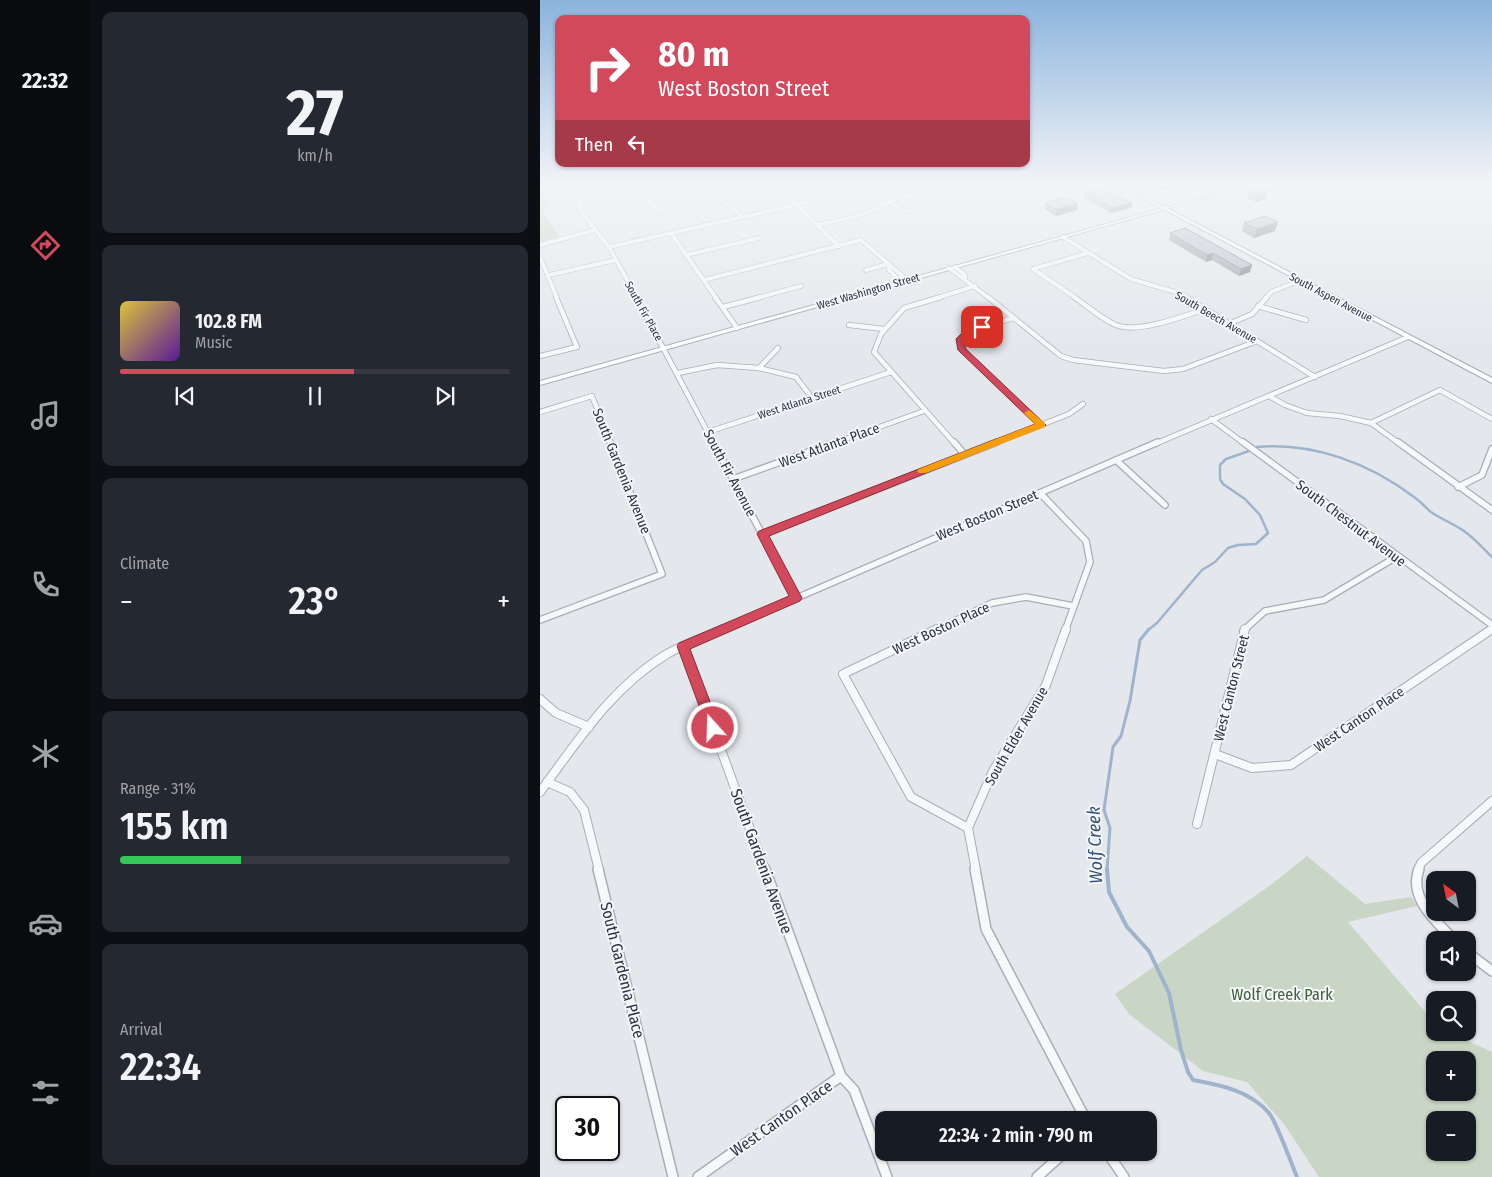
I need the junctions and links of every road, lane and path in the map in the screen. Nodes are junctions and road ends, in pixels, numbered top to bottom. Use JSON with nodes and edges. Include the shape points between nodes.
{"nodes":[{"id":1,"x":562,"y":239,"type":"edge"},
{"id":2,"x":602,"y":239,"type":"edge"},
{"id":3,"x":645,"y":239,"type":"edge"},
{"id":4,"x":675,"y":239,"type":"edge"},
{"id":5,"x":756,"y":239,"type":"edge"},
{"id":6,"x":832,"y":239,"type":"edge"},
{"id":7,"x":1055,"y":239,"type":"edge"},
{"id":8,"x":1065,"y":239,"type":"edge"},
{"id":9,"x":1222,"y":239,"type":"edge"},
{"id":10,"x":540,"y":245,"type":"edge"},
{"id":11,"x":839,"y":246,"type":"junction"},
{"id":12,"x":609,"y":247,"type":"junction"},
{"id":13,"x":1088,"y":253,"type":"junction"},
{"id":14,"x":686,"y":255,"type":"junction"},
{"id":15,"x":540,"y":257,"type":"edge"},
{"id":16,"x":616,"y":260,"type":"junction"},
{"id":17,"x":888,"y":264,"type":"junction"},
{"id":18,"x":952,"y":268,"type":"junction"},
{"id":19,"x":866,"y":270,"type":"dead end"},
{"id":20,"x":549,"y":276,"type":"junction"},
{"id":21,"x":704,"y":280,"type":"junction"},
{"id":22,"x":1300,"y":280,"type":"junction"},
{"id":23,"x":904,"y":281,"type":"junction"},
{"id":24,"x":801,"y":286,"type":"dead end"},
{"id":25,"x":975,"y":286,"type":"junction"},
{"id":26,"x":1258,"y":306,"type":"junction"},
{"id":27,"x":723,"y":307,"type":"junction"},
{"id":28,"x":1206,"y":309,"type":"junction"},
{"id":29,"x":1013,"y":318,"type":"junction"},
{"id":30,"x":1306,"y":320,"type":"dead end"},
{"id":31,"x":1229,"y":324,"type":"junction"},
{"id":32,"x":849,"y":325,"type":"dead end"},
{"id":33,"x":737,"y":328,"type":"junction"},
{"id":34,"x":884,"y":329,"type":"junction"},
{"id":35,"x":1408,"y":337,"type":"junction"},
{"id":36,"x":1257,"y":341,"type":"junction"},
{"id":37,"x":664,"y":348,"type":"junction"},
{"id":38,"x":778,"y":348,"type":"dead end"},
{"id":39,"x":540,"y":356,"type":"edge"},
{"id":40,"x":759,"y":368,"type":"junction"},
{"id":41,"x":678,"y":372,"type":"junction"},
{"id":42,"x":891,"y":372,"type":"junction"},
{"id":43,"x":1314,"y":377,"type":"junction"},
{"id":44,"x":1492,"y":381,"type":"edge"},
{"id":45,"x":540,"y":383,"type":"edge"},
{"id":46,"x":1269,"y":396,"type":"junction"},
{"id":47,"x":812,"y":398,"type":"junction"},
{"id":48,"x":1083,"y":404,"type":"dead end"},
{"id":49,"x":924,"y":411,"type":"junction"},
{"id":50,"x":540,"y":412,"type":"edge"},
{"id":51,"x":1212,"y":419,"type":"junction"},
{"id":52,"x":1492,"y":419,"type":"edge"},
{"id":53,"x":1371,"y":423,"type":"junction"},
{"id":54,"x":1042,"y":425,"type":"junction"},
{"id":55,"x":708,"y":432,"type":"junction"},
{"id":56,"x":1492,"y":449,"type":"edge"},
{"id":57,"x":964,"y":454,"type":"junction"},
{"id":58,"x":1116,"y":460,"type":"junction"},
{"id":59,"x":734,"y":479,"type":"junction"},
{"id":60,"x":1458,"y":487,"type":"junction"},
{"id":61,"x":1040,"y":493,"type":"junction"},
{"id":62,"x":1165,"y":505,"type":"dead end"},
{"id":63,"x":1492,"y":510,"type":"edge"},
{"id":64,"x":763,"y":534,"type":"junction"},
{"id":65,"x":1396,"y":556,"type":"junction"},
{"id":66,"x":796,"y":598,"type":"junction"},
{"id":67,"x":1073,"y":606,"type":"junction"},
{"id":68,"x":540,"y":620,"type":"edge"},
{"id":69,"x":1492,"y":627,"type":"edge"},
{"id":70,"x":683,"y":646,"type":"junction"},
{"id":71,"x":540,"y":699,"type":"edge"},
{"id":72,"x":589,"y":727,"type":"junction"},
{"id":73,"x":1214,"y":754,"type":"junction"},
{"id":74,"x":547,"y":782,"type":"junction"},
{"id":75,"x":540,"y":792,"type":"edge"},
{"id":76,"x":1492,"y":801,"type":"edge"},
{"id":77,"x":1197,"y":824,"type":"dead end"},
{"id":78,"x":968,"y":828,"type":"junction"},
{"id":79,"x":1446,"y":931,"type":"edge"},
{"id":80,"x":1476,"y":959,"type":"edge"},
{"id":81,"x":1492,"y":971,"type":"edge"},
{"id":82,"x":841,"y":1076,"type":"junction"},
{"id":83,"x":1081,"y":1111,"type":"edge"},
{"id":84,"x":1055,"y":1161,"type":"edge"},
{"id":85,"x":1113,"y":1161,"type":"edge"},
{"id":86,"x":673,"y":1177,"type":"edge"},
{"id":87,"x":698,"y":1177,"type":"edge"},
{"id":88,"x":887,"y":1177,"type":"edge"},
{"id":89,"x":1037,"y":1177,"type":"edge"},
{"id":90,"x":1124,"y":1177,"type":"edge"}],
"edges":[{"from":1,"to":10,"type":"street"},
{"from":2,"to":12,"type":"street","name":"South Fir Place"},
{"from":3,"to":12,"type":"street"},
{"from":4,"to":14,"type":"street"},
{"from":5,"to":14,"type":"street"},
{"from":6,"to":11,"type":"street"},
{"from":7,"to":18,"type":"main road","name":"West Washington Street"},
{"from":8,"to":13,"type":"street","name":"South Beech Avenue"},
{"from":9,"to":22,"type":"main road","name":"South Aspen Avenue"},
{"from":11,"to":17,"type":"street","via":[[862,240]]},
{"from":11,"to":21,"type":"street"},
{"from":12,"to":16,"type":"street","name":"South Fir Place"},
{"from":13,"to":28,"type":"street","name":"South Beech Avenue","via":[[1131,280],[1182,294]]},
{"from":13,"to":28,"type":"street","via":[[1032,269],[1116,324],[1130,328],[1145,327]]},
{"from":14,"to":21,"type":"street"},
{"from":15,"to":20,"type":"street"},
{"from":16,"to":20,"type":"street"},
{"from":16,"to":37,"type":"street","name":"South Fir Place"},
{"from":17,"to":19,"type":"street"},
{"from":17,"to":23,"type":"street","via":[[889,270]]},
{"from":18,"to":23,"type":"main road","name":"West Washington Street"},
{"from":18,"to":25,"type":"street"},
{"from":20,"to":39,"type":"street","via":[[577,346]]},
{"from":21,"to":27,"type":"street"},
{"from":22,"to":26,"type":"street","via":[[1271,292]]},
{"from":22,"to":35,"type":"main road","name":"South Aspen Avenue"},
{"from":23,"to":33,"type":"main road","name":"West Washington Street"},
{"from":24,"to":27,"type":"street"},
{"from":25,"to":29,"type":"street"},
{"from":25,"to":34,"type":"street","via":[[904,308]]},
{"from":26,"to":30,"type":"street"},
{"from":26,"to":31,"type":"street","via":[[1252,314]]},
{"from":27,"to":33,"type":"street"},
{"from":28,"to":31,"type":"street","name":"South Beech Avenue"},
{"from":29,"to":36,"type":"street","via":[[1061,356],[1164,371],[1183,369]]},
{"from":29,"to":54,"type":"street","via":[[967,332],[959,340],[962,350]]},
{"from":31,"to":36,"type":"street","name":"South Beech Avenue"},
{"from":32,"to":34,"type":"street"},
{"from":33,"to":37,"type":"main road","name":"West Washington Street"},
{"from":34,"to":42,"type":"street","via":[[874,352]]},
{"from":35,"to":43,"type":"street","name":"West Boston Street"},
{"from":35,"to":44,"type":"main road","name":"South Aspen Avenue"},
{"from":36,"to":43,"type":"street","name":"South Beech Avenue"},
{"from":37,"to":41,"type":"street","name":"South Fir Avenue"},
{"from":37,"to":45,"type":"main road","name":"West Washington Street"},
{"from":38,"to":40,"type":"street"},
{"from":40,"to":41,"type":"street","via":[[717,365]]},
{"from":40,"to":47,"type":"street","via":[[796,377]]},
{"from":41,"to":55,"type":"street","name":"South Fir Avenue"},
{"from":42,"to":47,"type":"street","name":"West Atlanta Street"},
{"from":42,"to":49,"type":"street"},
{"from":43,"to":46,"type":"street","name":"West Boston Street"},
{"from":46,"to":51,"type":"street","name":"West Boston Street"},
{"from":46,"to":53,"type":"street","via":[[1306,413]]},
{"from":47,"to":55,"type":"street","name":"West Atlanta Street"},
{"from":48,"to":54,"type":"street","via":[[1070,414]]},
{"from":49,"to":57,"type":"street"},
{"from":49,"to":59,"type":"street","name":"West Atlanta Place"},
{"from":50,"to":68,"type":"street","name":"South Gardenia Avenue","via":[[592,396],[662,574]]},
{"from":51,"to":58,"type":"street","name":"West Boston Street"},
{"from":51,"to":65,"type":"street","name":"South Chestnut Avenue"},
{"from":52,"to":53,"type":"street","via":[[1440,390]]},
{"from":53,"to":60,"type":"street"},
{"from":54,"to":57,"type":"street"},
{"from":55,"to":59,"type":"street","name":"South Fir Avenue"},
{"from":56,"to":60,"type":"street","via":[[1482,475]]},
{"from":57,"to":64,"type":"street"},
{"from":58,"to":61,"type":"street","name":"West Boston Street"},
{"from":58,"to":62,"type":"street"},
{"from":59,"to":64,"type":"street","name":"South Fir Avenue"},
{"from":60,"to":63,"type":"street"},
{"from":61,"to":66,"type":"street","name":"West Boston Street"},
{"from":61,"to":67,"type":"street","name":"South Elder Avenue","via":[[1086,540],[1090,562]]},
{"from":64,"to":66,"type":"street","name":"South Fir Avenue"},
{"from":65,"to":69,"type":"street","name":"South Chestnut Avenue"},
{"from":65,"to":73,"type":"street","name":"West Canton Street","via":[[1324,600],[1265,611],[1243,631]]},
{"from":66,"to":70,"type":"street","name":"West Boston Street"},
{"from":67,"to":78,"type":"street","name":"South Elder Avenue","via":[[1046,685],[993,771]]},
{"from":67,"to":78,"type":"street","name":"West Boston Place","via":[[1026,597],[992,603],[843,674],[910,797]]},
{"from":69,"to":73,"type":"street","name":"West Canton Place","via":[[1291,765],[1252,768]]},
{"from":70,"to":72,"type":"street","name":"West Boston Street","via":[[632,678]]},
{"from":70,"to":82,"type":"street","name":"South Gardenia Avenue"},
{"from":71,"to":72,"type":"street","via":[[561,717]]},
{"from":72,"to":74,"type":"street"},
{"from":73,"to":77,"type":"street","name":"West Canton Street"},
{"from":74,"to":75,"type":"street"},
{"from":74,"to":86,"type":"street","name":"South Gardenia Place","via":[[570,792],[584,810]]},
{"from":76,"to":79,"type":"street","via":[[1421,863],[1415,875],[1415,887],[1421,902]]},
{"from":78,"to":83,"type":"street","via":[[986,929]]},
{"from":80,"to":81,"type":"street"},
{"from":82,"to":87,"type":"street","name":"West Canton Place"},
{"from":82,"to":88,"type":"street","name":"South Gardenia Avenue","via":[[854,1090]]},
{"from":84,"to":89,"type":"street"},
{"from":85,"to":90,"type":"street"}]}
